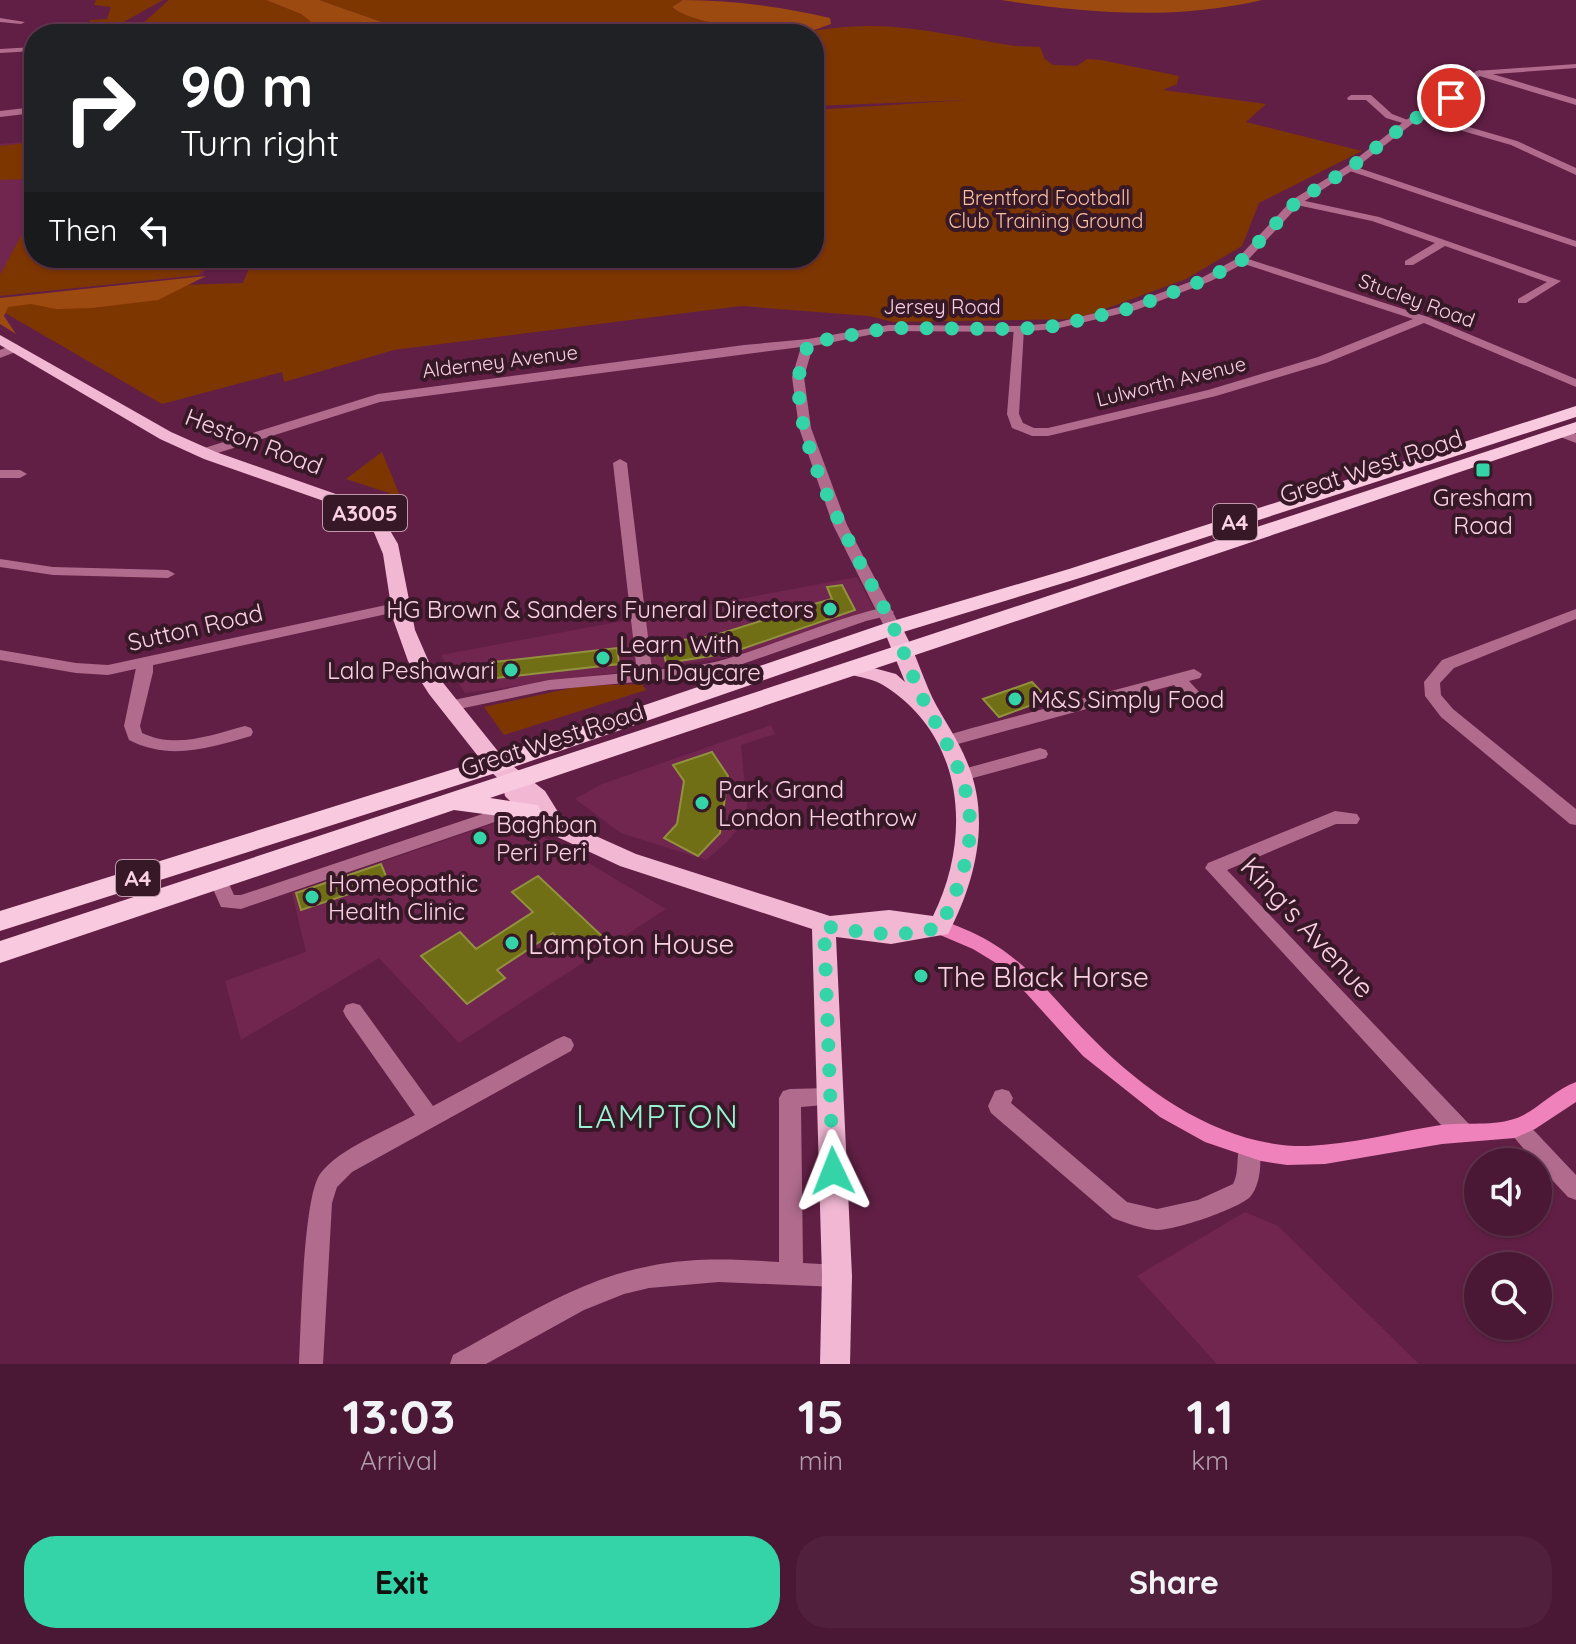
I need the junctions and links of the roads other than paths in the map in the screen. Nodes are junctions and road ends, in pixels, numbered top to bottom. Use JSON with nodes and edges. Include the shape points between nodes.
{"nodes":[{"id":1,"x":0,"y":20,"type":"edge"},
{"id":2,"x":21,"y":22,"type":"dead end"},
{"id":3,"x":24,"y":50,"type":"edge"},
{"id":4,"x":0,"y":51,"type":"edge"},
{"id":5,"x":1576,"y":66,"type":"edge"},
{"id":6,"x":1479,"y":73,"type":"junction"},
{"id":7,"x":1351,"y":98,"type":"dead end"},
{"id":8,"x":1576,"y":102,"type":"edge"},
{"id":9,"x":24,"y":111,"type":"edge"},
{"id":10,"x":0,"y":114,"type":"edge"},
{"id":11,"x":1421,"y":116,"type":"junction"},
{"id":12,"x":1409,"y":122,"type":"junction"},
{"id":13,"x":1350,"y":168,"type":"junction"},
{"id":14,"x":1576,"y":172,"type":"edge"},
{"id":15,"x":1296,"y":202,"type":"junction"},
{"id":16,"x":1443,"y":243,"type":"junction"},
{"id":17,"x":1576,"y":244,"type":"edge"},
{"id":18,"x":1242,"y":260,"type":"junction"},
{"id":19,"x":1409,"y":263,"type":"dead end"},
{"id":20,"x":1522,"y":301,"type":"dead end"},
{"id":21,"x":1424,"y":319,"type":"junction"},
{"id":22,"x":1018,"y":329,"type":"junction"},
{"id":23,"x":808,"y":343,"type":"junction"},
{"id":24,"x":5,"y":347,"type":"edge"},
{"id":25,"x":1576,"y":383,"type":"edge"},
{"id":26,"x":1576,"y":411,"type":"edge"},
{"id":27,"x":1571,"y":433,"type":"edge"},
{"id":28,"x":203,"y":453,"type":"junction"},
{"id":29,"x":620,"y":463,"type":"dead end"},
{"id":30,"x":0,"y":474,"type":"edge"},
{"id":31,"x":20,"y":474,"type":"dead end"},
{"id":32,"x":0,"y":563,"type":"edge"},
{"id":33,"x":168,"y":574,"type":"dead end"},
{"id":34,"x":400,"y":607,"type":"junction"},
{"id":35,"x":1576,"y":614,"type":"edge"},
{"id":36,"x":896,"y":635,"type":"junction"},
{"id":37,"x":0,"y":655,"type":"edge"},
{"id":38,"x":145,"y":663,"type":"junction"},
{"id":39,"x":855,"y":669,"type":"junction"},
{"id":40,"x":739,"y":674,"type":"junction"},
{"id":41,"x":645,"y":676,"type":"junction"},
{"id":42,"x":1202,"y":704,"type":"dead end"},
{"id":43,"x":450,"y":706,"type":"junction"},
{"id":44,"x":930,"y":713,"type":"junction"},
{"id":45,"x":245,"y":732,"type":"dead end"},
{"id":46,"x":947,"y":741,"type":"junction"},
{"id":47,"x":1040,"y":754,"type":"dead end"},
{"id":48,"x":505,"y":772,"type":"junction"},
{"id":49,"x":962,"y":775,"type":"junction"},
{"id":50,"x":448,"y":802,"type":"junction"},
{"id":51,"x":521,"y":811,"type":"junction"},
{"id":52,"x":1351,"y":819,"type":"dead end"},
{"id":53,"x":1576,"y":819,"type":"edge"},
{"id":54,"x":553,"y":824,"type":"junction"},
{"id":55,"x":221,"y":888,"type":"junction"},
{"id":56,"x":0,"y":921,"type":"edge"},
{"id":57,"x":824,"y":926,"type":"junction"},
{"id":58,"x":940,"y":927,"type":"junction"},
{"id":59,"x":0,"y":952,"type":"edge"},
{"id":60,"x":353,"y":1011,"type":"dead end"},
{"id":61,"x":564,"y":1045,"type":"dead end"},
{"id":62,"x":1576,"y":1091,"type":"edge"},
{"id":63,"x":829,"y":1097,"type":"junction"},
{"id":64,"x":1002,"y":1098,"type":"dead end"},
{"id":65,"x":430,"y":1119,"type":"junction"},
{"id":66,"x":1518,"y":1129,"type":"junction"},
{"id":67,"x":1461,"y":1131,"type":"junction"},
{"id":68,"x":1249,"y":1150,"type":"junction"},
{"id":69,"x":1576,"y":1190,"type":"edge"},
{"id":70,"x":791,"y":1274,"type":"junction"},
{"id":71,"x":837,"y":1276,"type":"junction"},
{"id":72,"x":311,"y":1364,"type":"edge"},
{"id":73,"x":462,"y":1364,"type":"edge"},
{"id":74,"x":835,"y":1364,"type":"edge"}],
"edges":[{"from":1,"to":2,"type":"street"},
{"from":3,"to":4,"type":"street"},
{"from":5,"to":6,"type":"street"},
{"from":6,"to":8,"type":"street"},
{"from":6,"to":11,"type":"street","name":"Jersey Road"},
{"from":7,"to":12,"type":"street","via":[[1366,95],[1389,116]]},
{"from":9,"to":10,"type":"street"},
{"from":11,"to":12,"type":"street","name":"Jersey Road"},
{"from":11,"to":14,"type":"street","via":[[1514,143]]},
{"from":12,"to":13,"type":"street","name":"Jersey Road"},
{"from":13,"to":15,"type":"street","name":"Jersey Road"},
{"from":13,"to":17,"type":"street"},
{"from":15,"to":16,"type":"street","via":[[1375,219]]},
{"from":15,"to":18,"type":"street","name":"Jersey Road"},
{"from":16,"to":19,"type":"street"},
{"from":16,"to":20,"type":"street","via":[[1556,281]]},
{"from":18,"to":21,"type":"street","name":"Stucley Road"},
{"from":18,"to":22,"type":"street","name":"Jersey Road","via":[[1132,308]]},
{"from":21,"to":22,"type":"street","name":"Lulworth Avenue","via":[[1322,360],[1240,385],[1048,432],[1017,425],[1013,414]]},
{"from":21,"to":25,"type":"street","name":"Stucley Road"},
{"from":22,"to":23,"type":"street","name":"Jersey Road","via":[[889,328]]},
{"from":23,"to":28,"type":"street","name":"Alderney Avenue","via":[[378,398]]},
{"from":23,"to":36,"type":"street","via":[[798,377],[805,428],[840,525]]},
{"from":24,"to":28,"type":"main road","name":"Heston Road","number":"A3005"},
{"from":26,"to":36,"type":"highway","name":"Great West Road","number":"A4"},
{"from":27,"to":36,"type":"highway","name":"Great West Road","number":"A4"},
{"from":28,"to":34,"type":"main road","name":"Heston Road","number":"A3005","via":[[333,498],[370,517],[390,547]]},
{"from":29,"to":41,"type":"street"},
{"from":30,"to":31,"type":"street"},
{"from":32,"to":33,"type":"street","via":[[53,571]]},
{"from":34,"to":38,"type":"street","name":"Sutton Road"},
{"from":34,"to":43,"type":"main road","name":"Heston Road","number":"A3005","via":[[418,664]]},
{"from":35,"to":53,"type":"street","via":[[1448,664],[1432,682],[1433,696],[1447,713]]},
{"from":36,"to":39,"type":"highway","name":"Great West Road","number":"A4"},
{"from":36,"to":40,"type":"highway","name":"Great West Road","via":[[883,647],[802,670]]},
{"from":36,"to":40,"type":"street","via":[[862,617]]},
{"from":36,"to":44,"type":"main road"},
{"from":37,"to":38,"type":"street","name":"Sutton Road","via":[[98,670]]},
{"from":38,"to":45,"type":"street","via":[[132,726],[135,736],[147,744],[184,748]]},
{"from":39,"to":44,"type":"main road","via":[[889,679]]},
{"from":39,"to":48,"type":"highway","name":"Great West Road","number":"A4"},
{"from":40,"to":41,"type":"street"},
{"from":40,"to":48,"type":"highway","name":"Great West Road","number":"A4"},
{"from":41,"to":43,"type":"street","via":[[549,685]]},
{"from":42,"to":46,"type":"street","via":[[1186,676]]},
{"from":43,"to":48,"type":"main road","name":"Heston Road","number":"A3005"},
{"from":44,"to":46,"type":"main road"},
{"from":46,"to":49,"type":"main road"},
{"from":47,"to":49,"type":"street"},
{"from":48,"to":50,"type":"highway","name":"Great West Road","number":"A4"},
{"from":48,"to":51,"type":"main road","number":"A3005"},
{"from":48,"to":54,"type":"main road","number":"A3005","via":[[546,804]]},
{"from":48,"to":56,"type":"highway","name":"Great West Road","number":"A4"},
{"from":49,"to":58,"type":"main road","via":[[970,824],[957,894]]},
{"from":50,"to":51,"type":"highway"},
{"from":50,"to":55,"type":"highway","name":"Great West Road","number":"A4"},
{"from":51,"to":54,"type":"main road"},
{"from":51,"to":55,"type":"street","name":"Great West Road","via":[[241,902],[228,902]]},
{"from":52,"to":67,"type":"street","name":"King's Avenue","via":[[1335,817],[1214,868]]},
{"from":54,"to":57,"type":"main road","via":[[621,858]]},
{"from":55,"to":59,"type":"highway","name":"Great West Road","number":"A4"},
{"from":57,"to":58,"type":"main road","via":[[888,935]]},
{"from":57,"to":63,"type":"main road"},
{"from":58,"to":68,"type":"main road","via":[[985,946],[1013,968],[1104,1063],[1164,1108],[1219,1140]]},
{"from":60,"to":65,"type":"street"},
{"from":61,"to":65,"type":"street"},
{"from":62,"to":66,"type":"main road"},
{"from":63,"to":70,"type":"street","via":[[790,1098]]},
{"from":63,"to":71,"type":"main road"},
{"from":64,"to":68,"type":"street","via":[[999,1106],[1121,1211],[1157,1220],[1201,1210],[1241,1191]]},
{"from":65,"to":72,"type":"street","via":[[344,1165],[328,1181],[321,1203]]},
{"from":66,"to":67,"type":"main road"},
{"from":66,"to":69,"type":"street"},
{"from":67,"to":68,"type":"main road","via":[[1326,1153],[1289,1156]]},
{"from":70,"to":71,"type":"street"},
{"from":70,"to":73,"type":"street","via":[[702,1271],[647,1277],[588,1296]]},
{"from":71,"to":74,"type":"main road"}]}
